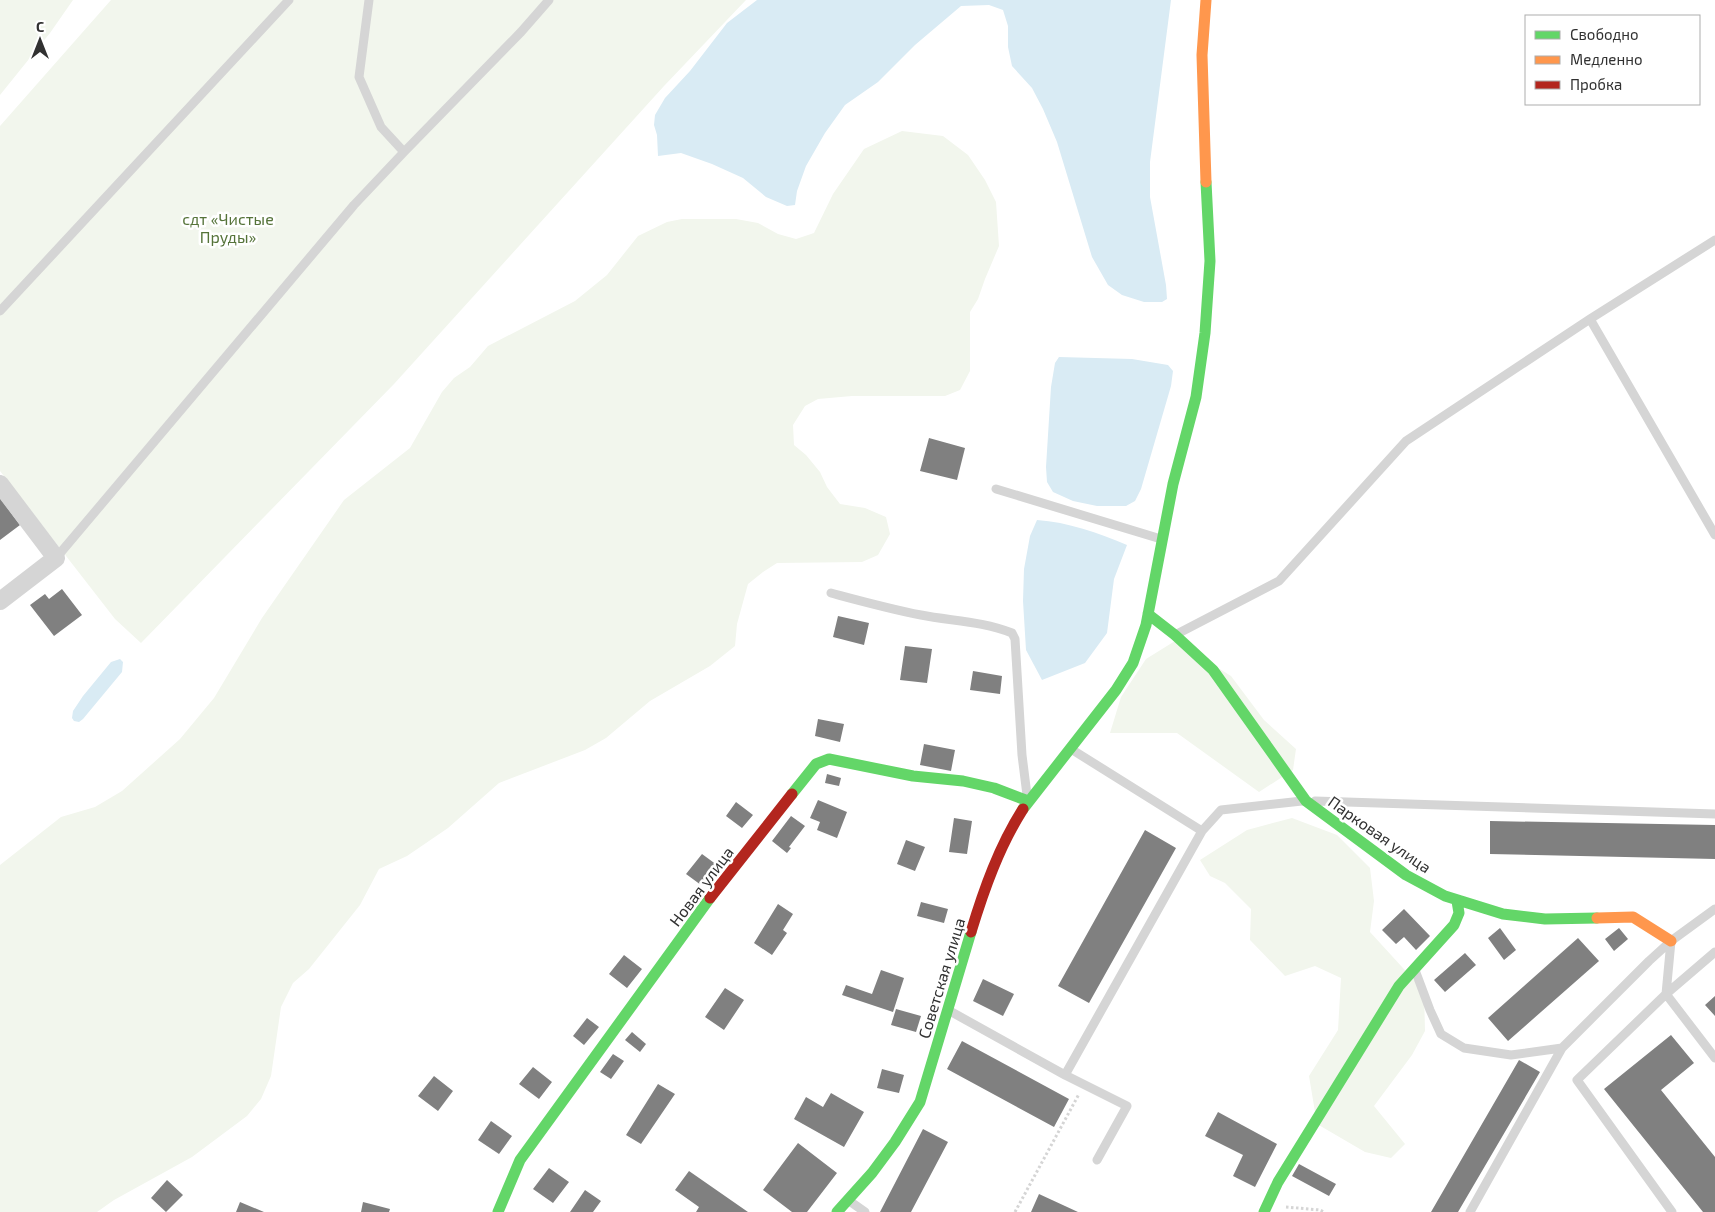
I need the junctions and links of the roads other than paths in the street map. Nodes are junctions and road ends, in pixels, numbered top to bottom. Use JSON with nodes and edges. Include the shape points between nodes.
{"nodes":[{"id":1,"x":289,"y":0,"type":"edge"},
{"id":2,"x":369,"y":0,"type":"edge"},
{"id":3,"x":549,"y":0,"type":"edge"},
{"id":4,"x":1206,"y":0,"type":"edge"},
{"id":5,"x":404,"y":152,"type":"junction"},
{"id":6,"x":1715,"y":240,"type":"edge"},
{"id":7,"x":0,"y":311,"type":"edge"},
{"id":8,"x":1590,"y":319,"type":"junction"},
{"id":9,"x":0,"y":484,"type":"edge"},
{"id":10,"x":996,"y":489,"type":"dead end"},
{"id":11,"x":1715,"y":534,"type":"edge"},
{"id":12,"x":1162,"y":539,"type":"junction"},
{"id":13,"x":56,"y":558,"type":"junction"},
{"id":14,"x":831,"y":593,"type":"dead end"},
{"id":15,"x":0,"y":601,"type":"edge"},
{"id":16,"x":1148,"y":614,"type":"junction"},
{"id":17,"x":1174,"y":635,"type":"junction"},
{"id":18,"x":1069,"y":748,"type":"junction"},
{"id":19,"x":1028,"y":801,"type":"junction"},
{"id":20,"x":1306,"y":801,"type":"junction"},
{"id":21,"x":1715,"y":814,"type":"edge"},
{"id":22,"x":1202,"y":831,"type":"junction"},
{"id":23,"x":1457,"y":901,"type":"junction"},
{"id":24,"x":1715,"y":909,"type":"edge"},
{"id":25,"x":1671,"y":941,"type":"junction"},
{"id":26,"x":1715,"y":952,"type":"edge"},
{"id":27,"x":1415,"y":968,"type":"junction"},
{"id":28,"x":1666,"y":994,"type":"junction"},
{"id":29,"x":948,"y":1010,"type":"junction"},
{"id":30,"x":1562,"y":1048,"type":"junction"},
{"id":31,"x":1715,"y":1058,"type":"edge"},
{"id":32,"x":1065,"y":1075,"type":"junction"},
{"id":33,"x":1097,"y":1160,"type":"dead end"},
{"id":34,"x":848,"y":1200,"type":"junction"},
{"id":35,"x":1265,"y":1209,"type":"edge"},
{"id":36,"x":498,"y":1212,"type":"edge"},
{"id":37,"x":837,"y":1212,"type":"edge"},
{"id":38,"x":865,"y":1212,"type":"edge"},
{"id":39,"x":1470,"y":1212,"type":"edge"},
{"id":40,"x":1672,"y":1212,"type":"edge"}],
"edges":[{"from":1,"to":7,"type":"lane"},
{"from":2,"to":5,"type":"lane","via":[[359,77],[381,127]]},
{"from":3,"to":5,"type":"lane"},
{"from":4,"to":12,"type":"street","name":"Советская улица","via":[[1202,55],[1210,260],[1205,333],[1196,397]]},
{"from":5,"to":13,"type":"lane","via":[[354,205]]},
{"from":6,"to":8,"type":"lane"},
{"from":8,"to":11,"type":"lane"},
{"from":8,"to":17,"type":"lane","via":[[1406,441],[1279,581]]},
{"from":9,"to":13,"type":"street"},
{"from":10,"to":12,"type":"lane"},
{"from":12,"to":16,"type":"street","name":"Советская улица"},
{"from":13,"to":15,"type":"street"},
{"from":14,"to":19,"type":"lane","via":[[1012,633]]},
{"from":16,"to":17,"type":"street","name":"Парковая улица"},
{"from":16,"to":18,"type":"street","name":"Советская улица","via":[[1133,663],[1116,690]]},
{"from":17,"to":20,"type":"street","name":"Парковая улица","via":[[1213,670]]},
{"from":18,"to":19,"type":"street","name":"Советская улица"},
{"from":18,"to":22,"type":"lane"},
{"from":19,"to":29,"type":"street","name":"Советская улица","via":[[1008,833],[993,869]]},
{"from":19,"to":36,"type":"street","name":"Новая улица","via":[[963,781],[913,776],[829,759],[816,764],[709,899],[520,1160]]},
{"from":20,"to":21,"type":"lane"},
{"from":20,"to":22,"type":"lane","via":[[1221,810]]},
{"from":20,"to":23,"type":"street","name":"Парковая улица","via":[[1406,876]]},
{"from":22,"to":32,"type":"lane"},
{"from":23,"to":25,"type":"street","name":"Парковая улица","via":[[1503,914],[1545,920],[1633,917]]},
{"from":23,"to":27,"type":"street","via":[[1459,913],[1454,925]]},
{"from":24,"to":25,"type":"lane"},
{"from":25,"to":28,"type":"lane"},
{"from":25,"to":30,"type":"lane"},
{"from":26,"to":28,"type":"lane"},
{"from":27,"to":30,"type":"lane","via":[[1440,1034],[1464,1048],[1511,1055]]},
{"from":27,"to":35,"type":"street","via":[[1394,994],[1278,1182]]},
{"from":28,"to":31,"type":"lane"},
{"from":28,"to":40,"type":"lane","via":[[1577,1080]]},
{"from":29,"to":32,"type":"lane"},
{"from":29,"to":34,"type":"street","name":"Советская улица","via":[[920,1102],[895,1142]]},
{"from":30,"to":39,"type":"lane"},
{"from":32,"to":33,"type":"lane","via":[[1127,1106]]},
{"from":34,"to":37,"type":"street","name":"Советская улица"},
{"from":34,"to":38,"type":"lane"}]}
